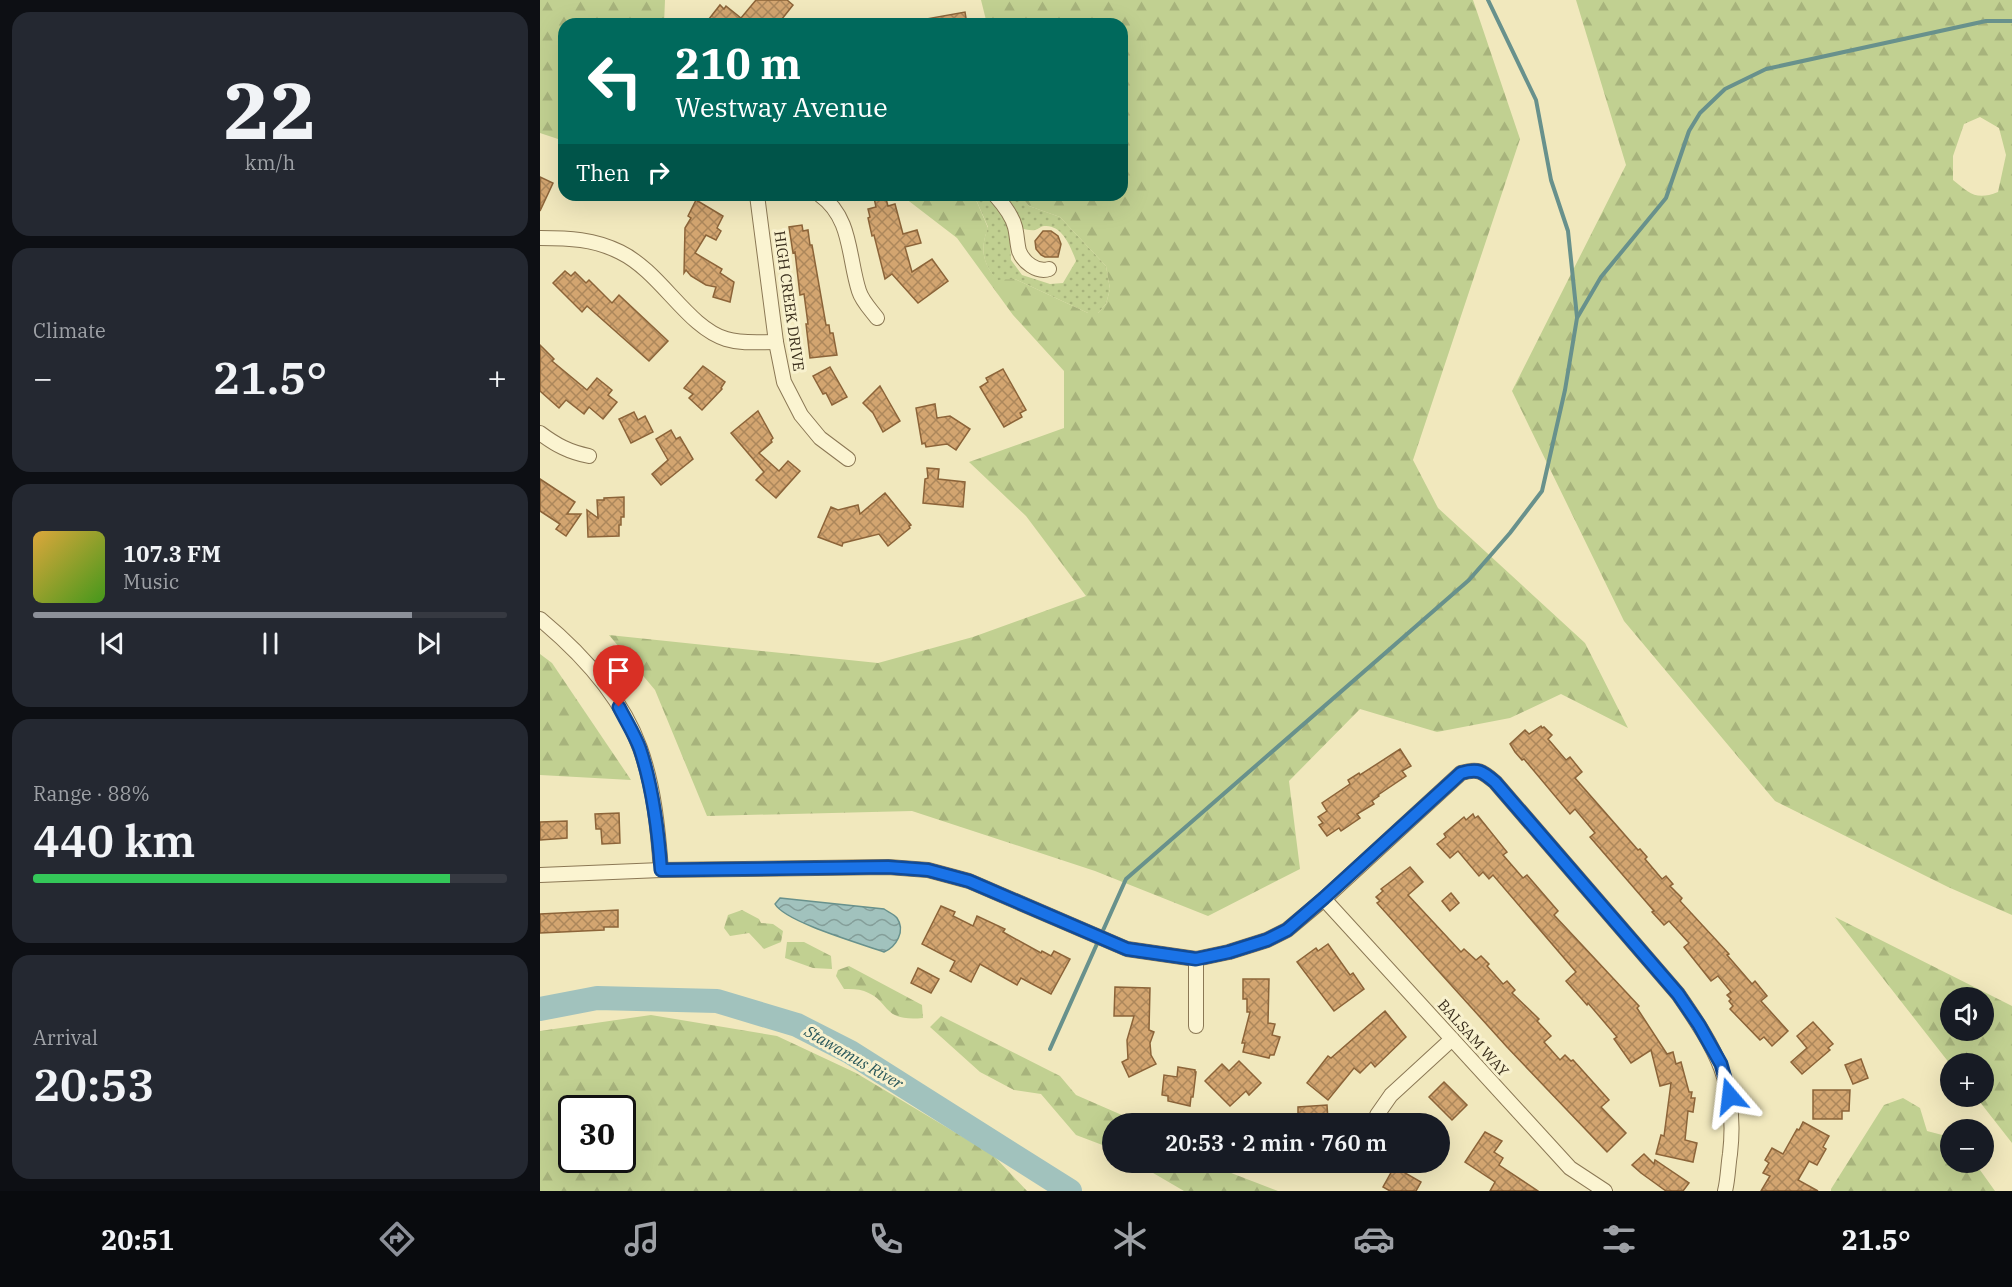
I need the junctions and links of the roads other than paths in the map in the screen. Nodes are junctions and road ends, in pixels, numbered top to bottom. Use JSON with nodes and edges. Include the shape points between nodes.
{"nodes":[{"id":1,"x":758,"y":201,"type":"edge"},
{"id":2,"x":828,"y":201,"type":"edge"},
{"id":3,"x":1000,"y":201,"type":"edge"},
{"id":4,"x":540,"y":238,"type":"edge"},
{"id":5,"x":1049,"y":269,"type":"dead end"},
{"id":6,"x":877,"y":318,"type":"dead end"},
{"id":7,"x":776,"y":342,"type":"junction"},
{"id":8,"x":540,"y":433,"type":"edge"},
{"id":9,"x":589,"y":456,"type":"dead end"},
{"id":10,"x":848,"y":459,"type":"dead end"},
{"id":11,"x":540,"y":619,"type":"edge"},
{"id":12,"x":661,"y":870,"type":"junction"},
{"id":13,"x":540,"y":875,"type":"edge"},
{"id":14,"x":1324,"y":898,"type":"junction"},
{"id":15,"x":1196,"y":959,"type":"junction"},
{"id":16,"x":1196,"y":1026,"type":"dead end"},
{"id":17,"x":1452,"y":1039,"type":"junction"},
{"id":18,"x":1378,"y":1113,"type":"edge"},
{"id":19,"x":1605,"y":1191,"type":"edge"},
{"id":20,"x":1725,"y":1191,"type":"edge"}],
"edges":[{"from":1,"to":7,"type":"street","name":"HIGH CREEK DRIVE"},
{"from":2,"to":6,"type":"street","via":[[844,226],[859,293]]},
{"from":3,"to":5,"type":"street","via":[[1015,226],[1020,252],[1026,261],[1043,271]]},
{"from":4,"to":7,"type":"street","via":[[578,238],[621,252],[653,275],[705,329],[742,343]]},
{"from":7,"to":10,"type":"street","name":"HIGH CREEK DRIVE","via":[[784,382],[801,415],[820,438]]},
{"from":8,"to":9,"type":"street","via":[[571,453]]},
{"from":11,"to":12,"type":"street","via":[[601,682],[639,747],[655,809]]},
{"from":12,"to":13,"type":"street"},
{"from":12,"to":15,"type":"street","via":[[928,870],[969,881],[1127,949]]},
{"from":14,"to":15,"type":"street","via":[[1287,930],[1267,940]]},
{"from":14,"to":17,"type":"street","name":"BALSAM WAY"},
{"from":14,"to":20,"type":"street","via":[[1461,773],[1483,772],[1678,994],[1699,1025],[1721,1064],[1730,1096],[1733,1130]]},
{"from":15,"to":16,"type":"street"},
{"from":17,"to":18,"type":"street","via":[[1392,1095]]},
{"from":17,"to":19,"type":"street","name":"BALSAM WAY","via":[[1570,1168]]}]}
